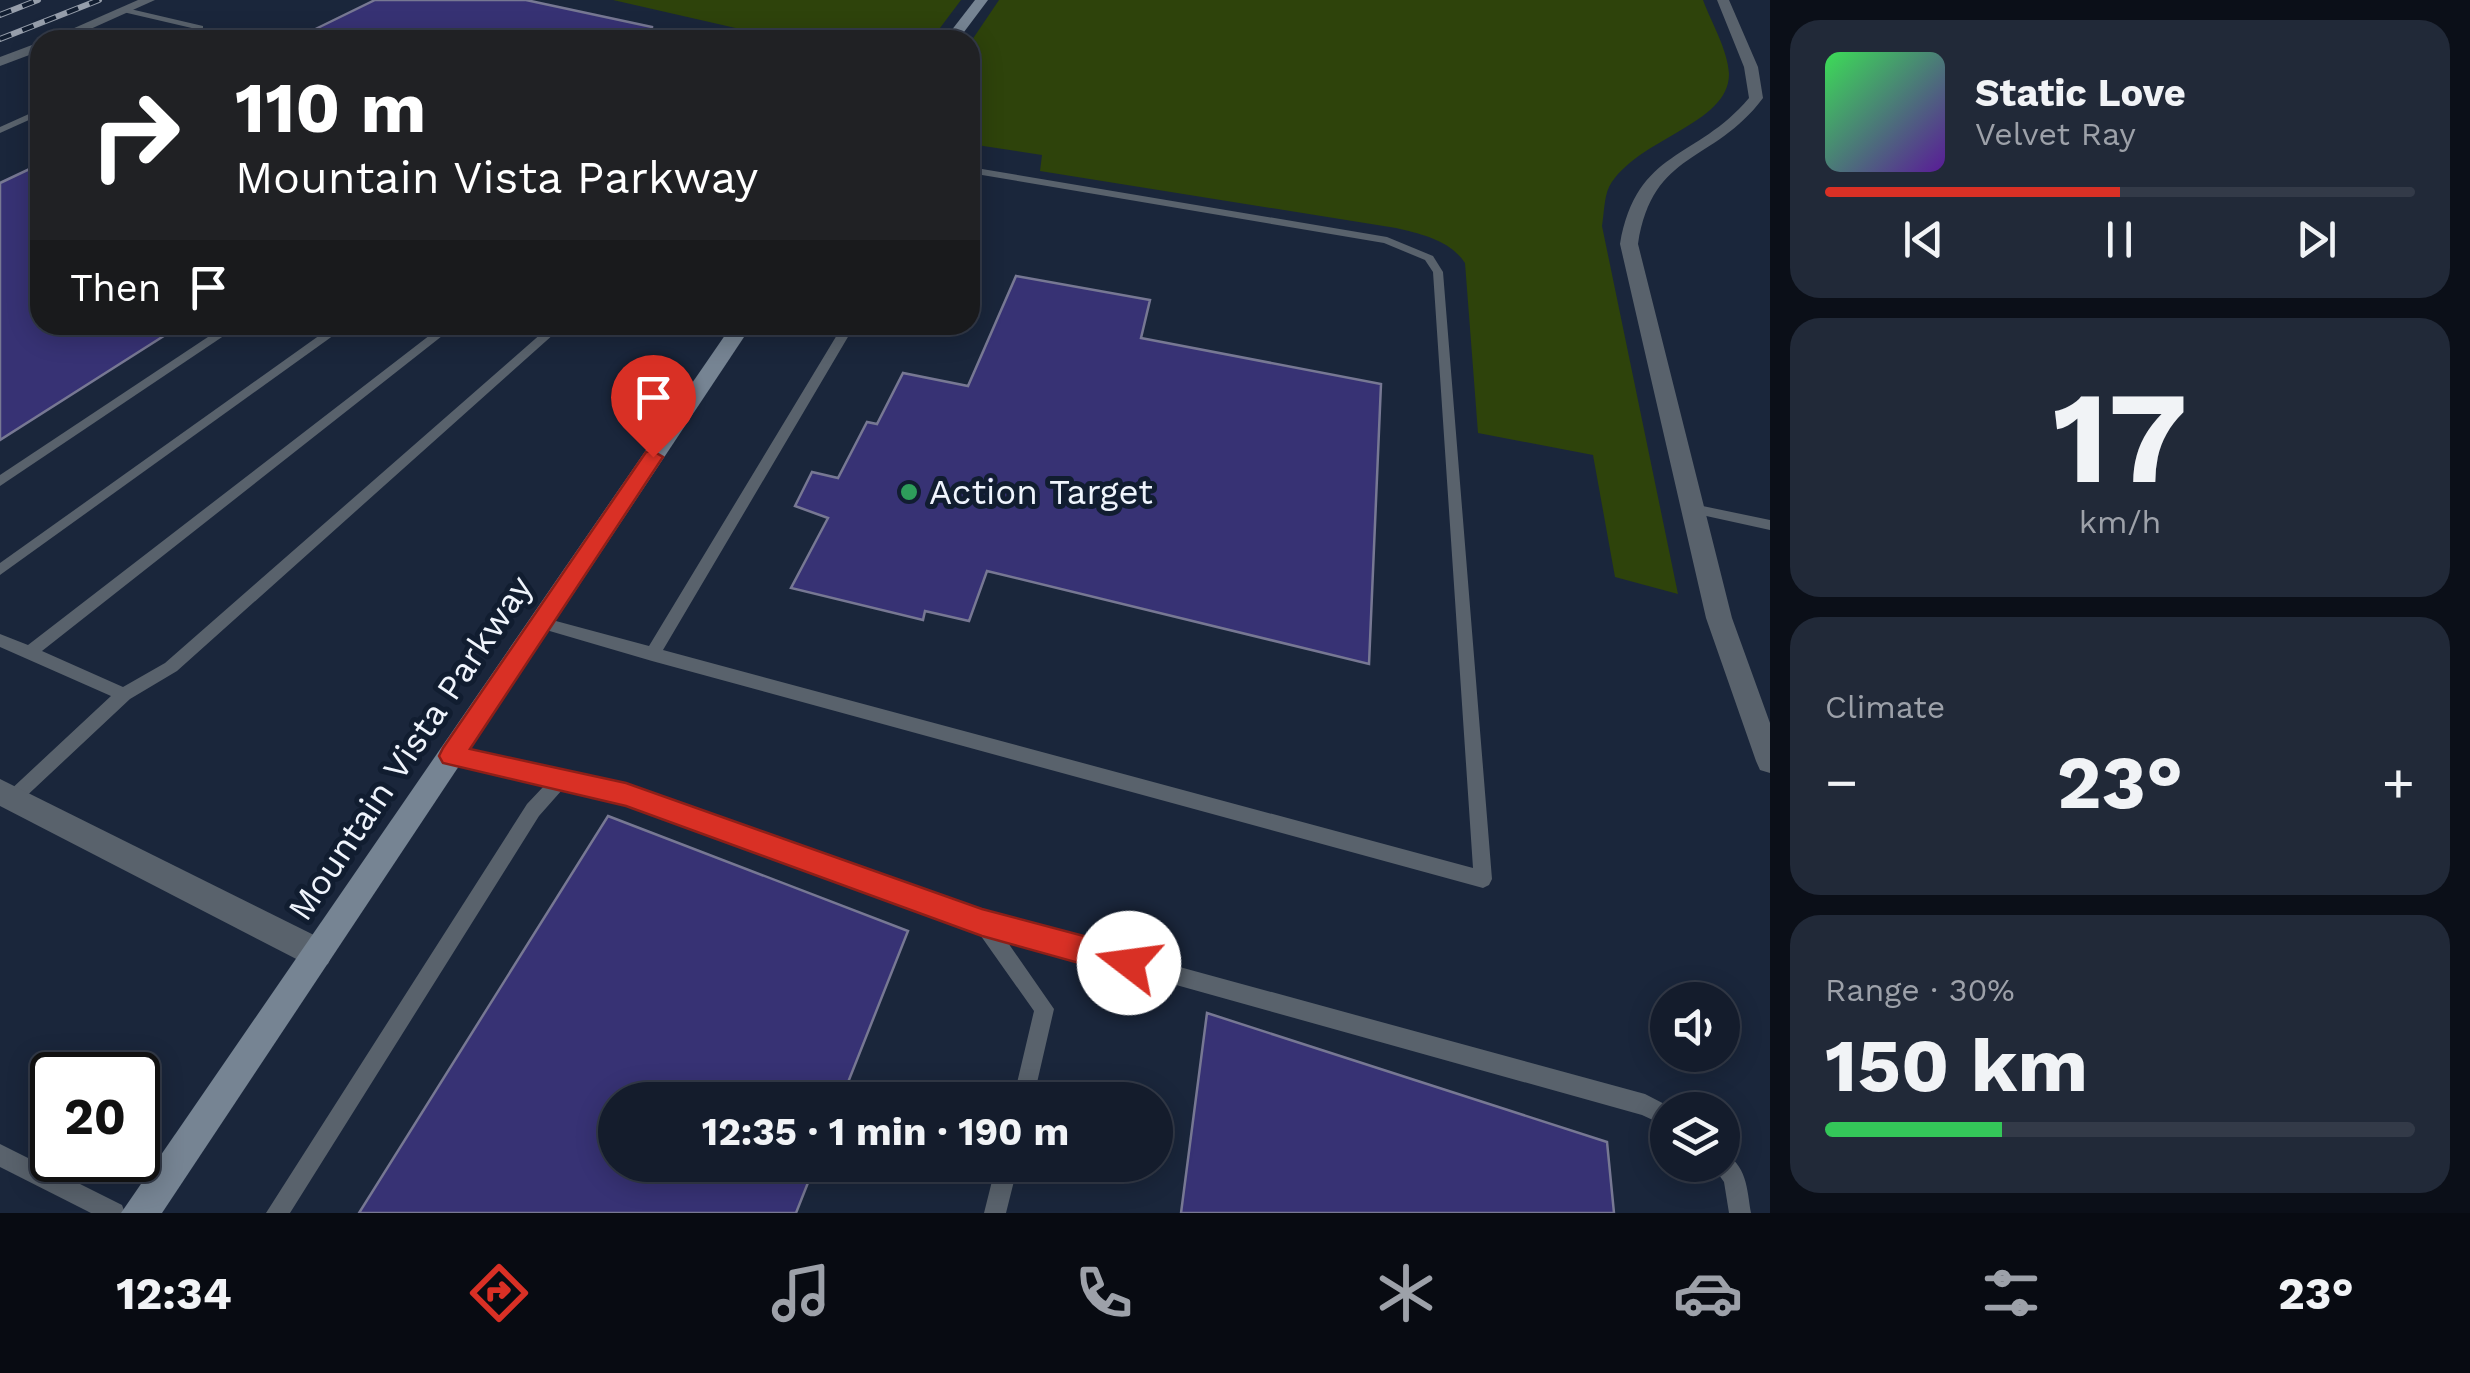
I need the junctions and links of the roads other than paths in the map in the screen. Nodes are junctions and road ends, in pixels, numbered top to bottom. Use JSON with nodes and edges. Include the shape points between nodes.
{"nodes":[{"id":1,"x":149,"y":0,"type":"edge"},
{"id":2,"x":982,"y":0,"type":"edge"},
{"id":3,"x":1722,"y":0,"type":"edge"},
{"id":4,"x":126,"y":10,"type":"junction"},
{"id":5,"x":78,"y":30,"type":"edge"},
{"id":6,"x":200,"y":30,"type":"edge"},
{"id":7,"x":959,"y":30,"type":"edge"},
{"id":8,"x":30,"y":50,"type":"edge"},
{"id":9,"x":0,"y":62,"type":"edge"},
{"id":10,"x":30,"y":116,"type":"edge"},
{"id":11,"x":0,"y":130,"type":"edge"},
{"id":12,"x":980,"y":172,"type":"edge"},
{"id":13,"x":219,"y":335,"type":"edge"},
{"id":14,"x":328,"y":335,"type":"edge"},
{"id":15,"x":437,"y":335,"type":"edge"},
{"id":16,"x":547,"y":335,"type":"edge"},
{"id":17,"x":735,"y":335,"type":"edge"},
{"id":18,"x":844,"y":335,"type":"edge"},
{"id":19,"x":0,"y":481,"type":"edge"},
{"id":20,"x":1693,"y":509,"type":"junction"},
{"id":21,"x":1770,"y":525,"type":"edge"},
{"id":22,"x":0,"y":570,"type":"edge"},
{"id":23,"x":541,"y":622,"type":"junction"},
{"id":24,"x":0,"y":640,"type":"edge"},
{"id":25,"x":29,"y":654,"type":"junction"},
{"id":26,"x":652,"y":655,"type":"junction"},
{"id":27,"x":124,"y":694,"type":"junction"},
{"id":28,"x":452,"y":756,"type":"junction"},
{"id":29,"x":1770,"y":761,"type":"edge"},
{"id":30,"x":558,"y":782,"type":"junction"},
{"id":31,"x":6,"y":795,"type":"edge"},
{"id":32,"x":982,"y":922,"type":"junction"},
{"id":33,"x":317,"y":953,"type":"junction"},
{"id":34,"x":1026,"y":1082,"type":"edge"},
{"id":35,"x":1650,"y":1107,"type":"edge"},
{"id":36,"x":0,"y":1155,"type":"edge"},
{"id":37,"x":1003,"y":1182,"type":"edge"},
{"id":38,"x":1735,"y":1182,"type":"edge"},
{"id":39,"x":114,"y":1213,"type":"edge"},
{"id":40,"x":140,"y":1213,"type":"edge"},
{"id":41,"x":277,"y":1213,"type":"edge"},
{"id":42,"x":995,"y":1213,"type":"edge"},
{"id":43,"x":1740,"y":1213,"type":"edge"}],
"edges":[{"from":1,"to":4,"type":"street"},
{"from":2,"to":7,"type":"street"},
{"from":3,"to":20,"type":"street","via":[[1751,66],[1756,98],[1731,126],[1657,173],[1639,195],[1630,233]]},
{"from":4,"to":5,"type":"street"},
{"from":4,"to":6,"type":"lane"},
{"from":8,"to":9,"type":"street"},
{"from":10,"to":11,"type":"lane"},
{"from":12,"to":26,"type":"lane","via":[[1387,240],[1428,258],[1438,272],[1483,879]]},
{"from":13,"to":19,"type":"lane"},
{"from":14,"to":22,"type":"lane"},
{"from":15,"to":25,"type":"lane"},
{"from":16,"to":27,"type":"lane","via":[[170,667]]},
{"from":17,"to":23,"type":"street","name":"Mountain Vista Parkway"},
{"from":18,"to":26,"type":"lane"},
{"from":20,"to":21,"type":"lane"},
{"from":20,"to":29,"type":"street","via":[[1719,618]]},
{"from":23,"to":26,"type":"lane"},
{"from":23,"to":28,"type":"street","name":"Mountain Vista Parkway"},
{"from":24,"to":25,"type":"lane"},
{"from":25,"to":27,"type":"lane"},
{"from":27,"to":31,"type":"lane"},
{"from":28,"to":30,"type":"lane"},
{"from":28,"to":33,"type":"street","name":"Mountain Vista Parkway"},
{"from":30,"to":32,"type":"lane","via":[[626,794]]},
{"from":30,"to":41,"type":"lane","via":[[533,810]]},
{"from":31,"to":33,"type":"street"},
{"from":32,"to":34,"type":"lane","via":[[1044,1009]]},
{"from":32,"to":35,"type":"lane"},
{"from":33,"to":40,"type":"street","name":"Mountain Vista Parkway"},
{"from":36,"to":39,"type":"lane"},
{"from":37,"to":42,"type":"lane"},
{"from":38,"to":43,"type":"lane"}]}
